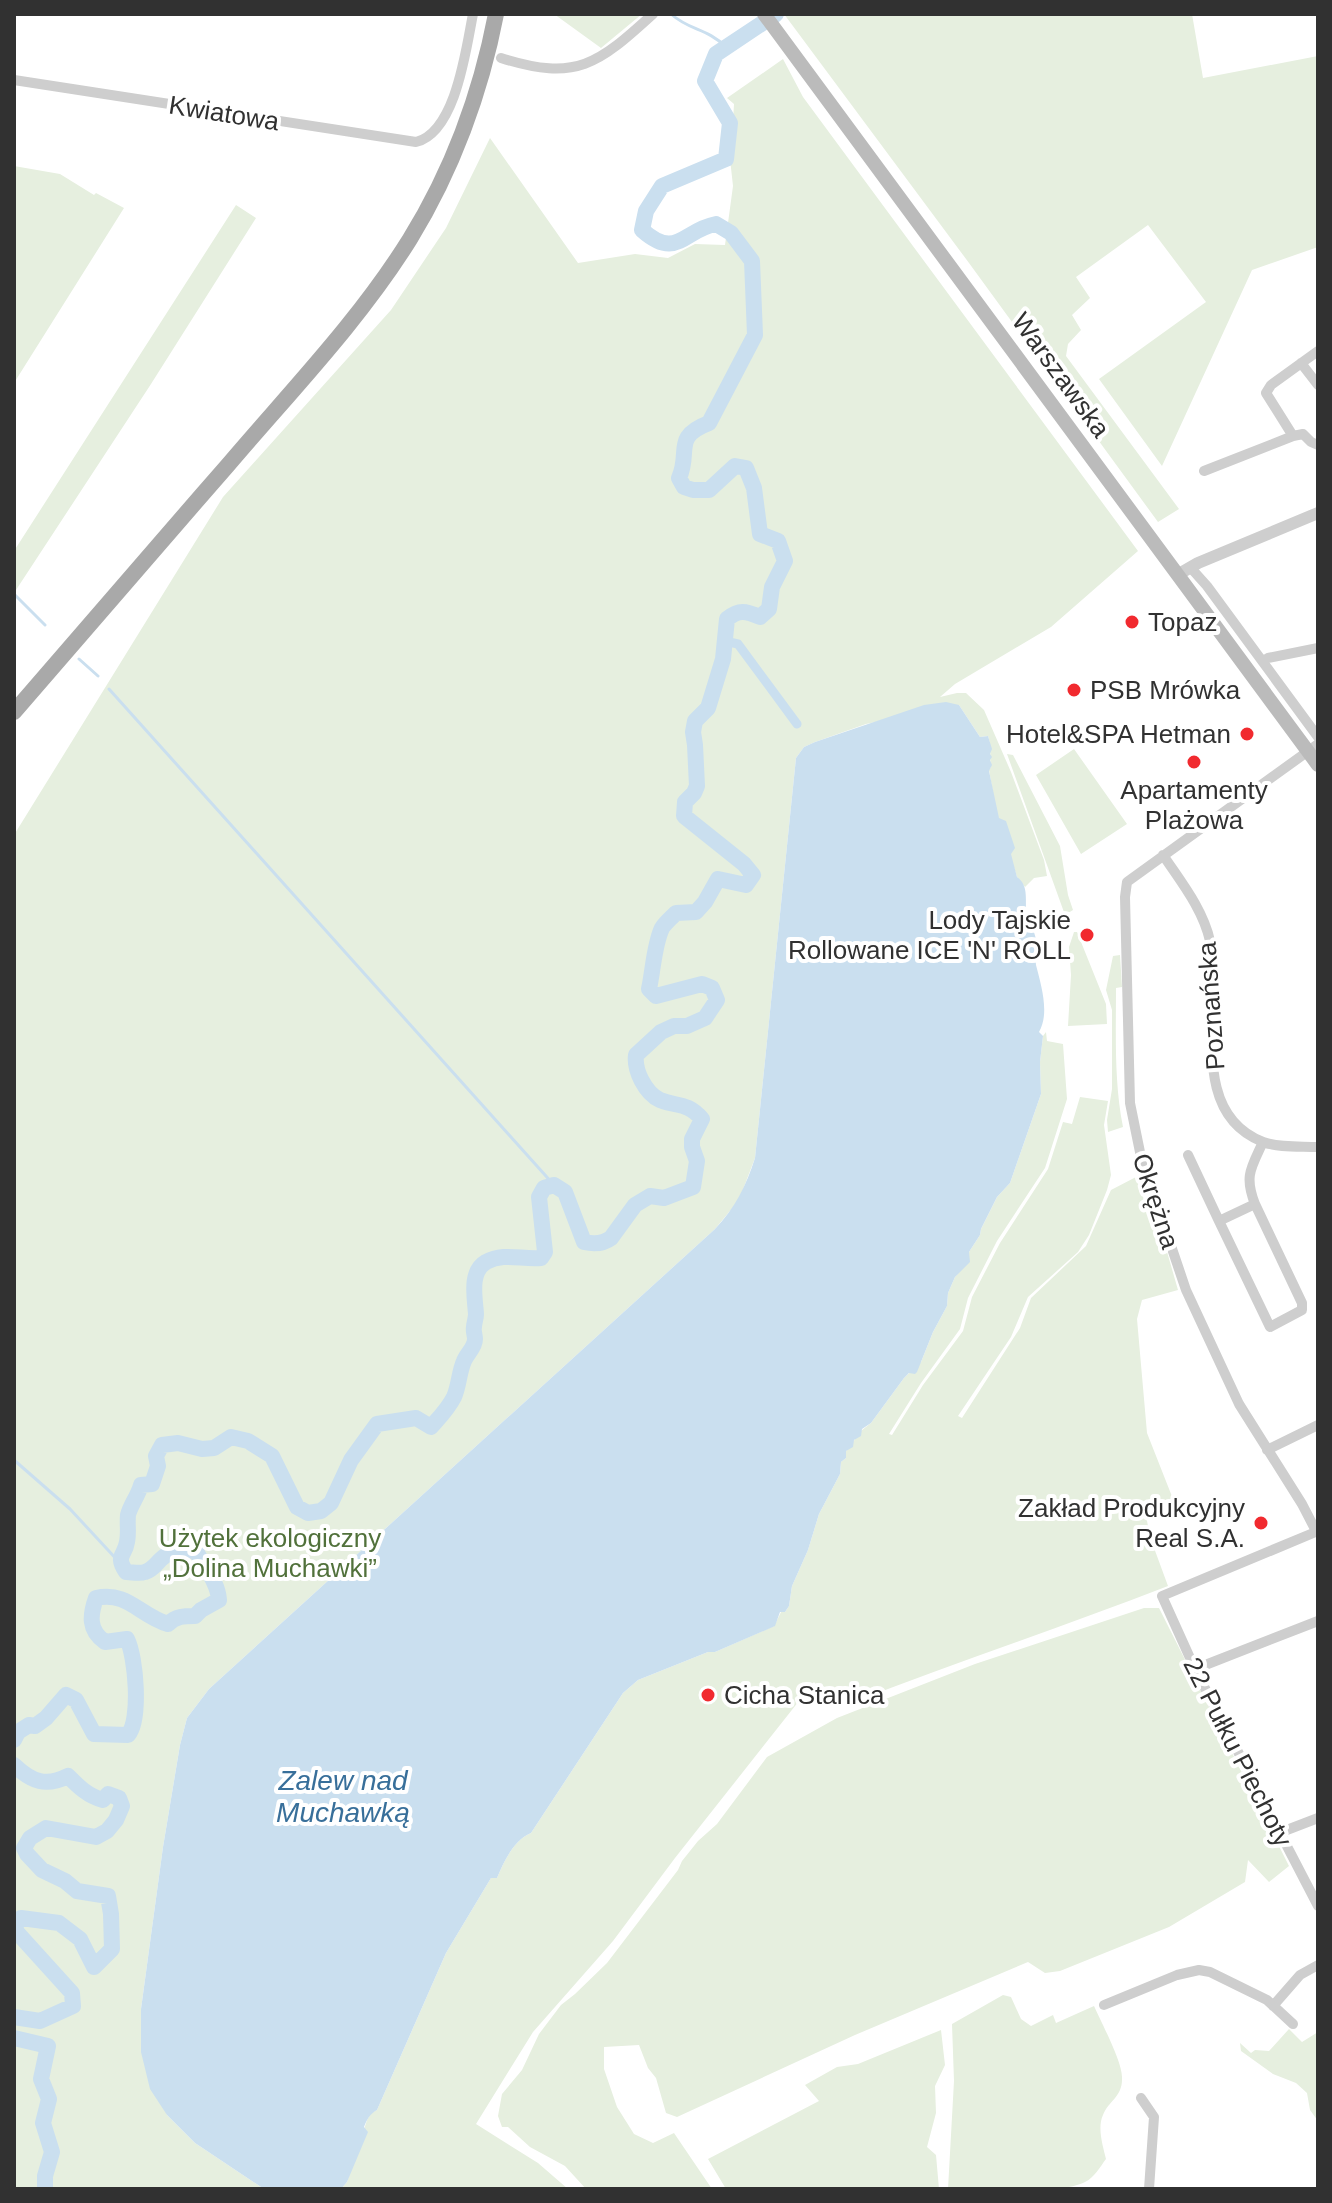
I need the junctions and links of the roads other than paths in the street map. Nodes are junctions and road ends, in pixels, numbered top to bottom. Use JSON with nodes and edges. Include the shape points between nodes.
{"nodes":[{"id":1,"x":473,"y":14,"type":"edge"},
{"id":2,"x":496,"y":14,"type":"edge"},
{"id":3,"x":653,"y":14,"type":"edge"},
{"id":4,"x":764,"y":14,"type":"edge"},
{"id":5,"x":501,"y":58,"type":"dead end"},
{"id":6,"x":14,"y":80,"type":"edge"},
{"id":7,"x":1318,"y":351,"type":"edge"},
{"id":8,"x":1301,"y":363,"type":"junction"},
{"id":9,"x":1318,"y":385,"type":"edge"},
{"id":10,"x":1293,"y":436,"type":"junction"},
{"id":11,"x":1318,"y":445,"type":"edge"},
{"id":12,"x":1204,"y":471,"type":"dead end"},
{"id":13,"x":1318,"y":513,"type":"edge"},
{"id":14,"x":1184,"y":571,"type":"junction"},
{"id":15,"x":1318,"y":648,"type":"edge"},
{"id":16,"x":1263,"y":661,"type":"junction"},
{"id":17,"x":14,"y":712,"type":"edge"},
{"id":18,"x":1318,"y":737,"type":"edge"},
{"id":19,"x":1313,"y":748,"type":"edge"},
{"id":20,"x":1318,"y":765,"type":"edge"},
{"id":21,"x":1163,"y":855,"type":"junction"},
{"id":22,"x":1263,"y":1142,"type":"junction"},
{"id":23,"x":1318,"y":1147,"type":"edge"},
{"id":24,"x":1188,"y":1155,"type":"dead end"},
{"id":25,"x":1255,"y":1204,"type":"junction"},
{"id":26,"x":1219,"y":1221,"type":"junction"},
{"id":27,"x":1318,"y":1425,"type":"edge"},
{"id":28,"x":1267,"y":1450,"type":"junction"},
{"id":29,"x":1317,"y":1531,"type":"edge"},
{"id":30,"x":1318,"y":1621,"type":"edge"},
{"id":31,"x":1195,"y":1669,"type":"junction"},
{"id":32,"x":1318,"y":1818,"type":"edge"},
{"id":33,"x":1279,"y":1833,"type":"junction"},
{"id":34,"x":1318,"y":1906,"type":"edge"},
{"id":35,"x":1318,"y":1965,"type":"edge"},
{"id":36,"x":1104,"y":2005,"type":"dead end"},
{"id":37,"x":1273,"y":2006,"type":"junction"},
{"id":38,"x":1293,"y":2024,"type":"dead end"},
{"id":39,"x":1141,"y":2098,"type":"dead end"},
{"id":40,"x":1149,"y":2189,"type":"edge"}],
"edges":[{"from":1,"to":6,"type":"street","name":"Kwiatowa","via":[[446,115],[421,141]]},
{"from":2,"to":17,"type":"main road","via":[[460,135],[423,216],[388,271],[339,335]]},
{"from":3,"to":5,"type":"street","via":[[588,64],[555,69]]},
{"from":4,"to":14,"type":"main road","name":"Warszawska"},
{"from":7,"to":8,"type":"street"},
{"from":8,"to":9,"type":"street"},
{"from":8,"to":10,"type":"street","via":[[1266,393]]},
{"from":10,"to":11,"type":"street","via":[[1303,434]]},
{"from":10,"to":12,"type":"street"},
{"from":13,"to":14,"type":"street"},
{"from":14,"to":16,"type":"street","via":[[1207,586]]},
{"from":14,"to":19,"type":"main road","name":"Warszawska"},
{"from":15,"to":16,"type":"street"},
{"from":16,"to":18,"type":"street"},
{"from":19,"to":20,"type":"main road","name":"Warszawska"},
{"from":19,"to":21,"type":"street","name":"Okrężna"},
{"from":21,"to":22,"type":"street","name":"Poznańska","via":[[1198,909],[1210,941],[1213,1070],[1219,1100],[1238,1126]]},
{"from":21,"to":28,"type":"street","name":"Okrężna","via":[[1127,882],[1125,897],[1133,1126],[1186,1290],[1239,1404]]},
{"from":22,"to":23,"type":"street"},
{"from":22,"to":25,"type":"street","via":[[1248,1181]]},
{"from":24,"to":26,"type":"street"},
{"from":25,"to":26,"type":"street"},
{"from":25,"to":26,"type":"street","via":[[1302,1303],[1297,1314],[1270,1327]]},
{"from":27,"to":28,"type":"street"},
{"from":28,"to":29,"type":"street","name":"Okrężna"},
{"from":29,"to":31,"type":"street","name":"22 Pułku Piechoty","via":[[1162,1596]]},
{"from":30,"to":31,"type":"street"},
{"from":31,"to":33,"type":"street","name":"22 Pułku Piechoty"},
{"from":32,"to":33,"type":"street"},
{"from":33,"to":34,"type":"street","name":"22 Pułku Piechoty"},
{"from":35,"to":37,"type":"street","via":[[1300,1975]]},
{"from":36,"to":37,"type":"street","via":[[1196,1970]]},
{"from":37,"to":38,"type":"street"},
{"from":39,"to":40,"type":"street","via":[[1154,2117]]}]}
